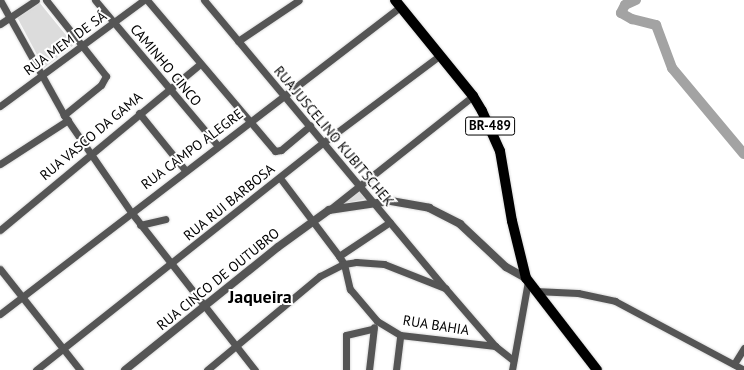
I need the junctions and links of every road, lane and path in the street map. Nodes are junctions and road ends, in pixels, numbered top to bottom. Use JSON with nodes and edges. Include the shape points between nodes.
{"nodes":[{"id":1,"x":0,"y":0,"type":"edge"},
{"id":2,"x":36,"y":0,"type":"edge"},
{"id":3,"x":46,"y":0,"type":"edge"},
{"id":4,"x":95,"y":0,"type":"edge"},
{"id":5,"x":145,"y":0,"type":"edge"},
{"id":6,"x":215,"y":0,"type":"edge"},
{"id":7,"x":299,"y":0,"type":"edge"},
{"id":8,"x":206,"y":2,"type":"edge"},
{"id":9,"x":397,"y":3,"type":"edge"},
{"id":10,"x":11,"y":16,"type":"junction"},
{"id":11,"x":0,"y":24,"type":"edge"},
{"id":12,"x":114,"y":24,"type":"junction"},
{"id":13,"x":238,"y":41,"type":"junction"},
{"id":14,"x":83,"y":46,"type":"junction"},
{"id":15,"x":439,"y":56,"type":"junction"},
{"id":16,"x":200,"y":64,"type":"junction"},
{"id":17,"x":42,"y":76,"type":"junction"},
{"id":18,"x":169,"y":88,"type":"junction"},
{"id":19,"x":284,"y":95,"type":"junction"},
{"id":20,"x":473,"y":96,"type":"junction"},
{"id":21,"x":0,"y":106,"type":"edge"},
{"id":22,"x":138,"y":113,"type":"junction"},
{"id":23,"x":66,"y":118,"type":"junction"},
{"id":24,"x":250,"y":122,"type":"junction"},
{"id":25,"x":310,"y":126,"type":"junction"},
{"id":26,"x":324,"y":142,"type":"junction"},
{"id":27,"x":218,"y":146,"type":"junction"},
{"id":28,"x":90,"y":153,"type":"junction"},
{"id":29,"x":0,"y":164,"type":"edge"},
{"id":30,"x":185,"y":170,"type":"junction"},
{"id":31,"x":280,"y":178,"type":"junction"},
{"id":32,"x":360,"y":184,"type":"junction"},
{"id":33,"x":373,"y":202,"type":"junction"},
{"id":34,"x":329,"y":210,"type":"junction"},
{"id":35,"x":131,"y":212,"type":"junction"},
{"id":36,"x":165,"y":219,"type":"dead end"},
{"id":37,"x":313,"y":221,"type":"junction"},
{"id":38,"x":390,"y":222,"type":"junction"},
{"id":39,"x":140,"y":224,"type":"junction"},
{"id":40,"x":0,"y":230,"type":"edge"},
{"id":41,"x":339,"y":256,"type":"junction"},
{"id":42,"x":344,"y":264,"type":"junction"},
{"id":43,"x":171,"y":265,"type":"junction"},
{"id":44,"x":0,"y":269,"type":"edge"},
{"id":45,"x":527,"y":280,"type":"junction"},
{"id":46,"x":445,"y":288,"type":"junction"},
{"id":47,"x":535,"y":291,"type":"junction"},
{"id":48,"x":23,"y":297,"type":"junction"},
{"id":49,"x":203,"y":307,"type":"junction"},
{"id":50,"x":0,"y":314,"type":"edge"},
{"id":51,"x":377,"y":321,"type":"junction"},
{"id":52,"x":373,"y":329,"type":"junction"},
{"id":53,"x":400,"y":335,"type":"junction"},
{"id":54,"x":495,"y":346,"type":"junction"},
{"id":55,"x":236,"y":347,"type":"junction"},
{"id":56,"x":64,"y":348,"type":"junction"},
{"id":57,"x":744,"y":348,"type":"edge"},
{"id":58,"x":513,"y":360,"type":"junction"},
{"id":59,"x":734,"y":364,"type":"junction"},
{"id":60,"x":36,"y":370,"type":"edge"},
{"id":61,"x":80,"y":370,"type":"edge"},
{"id":62,"x":125,"y":370,"type":"edge"},
{"id":63,"x":207,"y":370,"type":"edge"},
{"id":64,"x":255,"y":370,"type":"edge"},
{"id":65,"x":346,"y":370,"type":"edge"},
{"id":66,"x":369,"y":370,"type":"edge"},
{"id":67,"x":396,"y":370,"type":"edge"},
{"id":68,"x":512,"y":370,"type":"edge"},
{"id":69,"x":597,"y":370,"type":"edge"},
{"id":70,"x":744,"y":370,"type":"edge"}],
"edges":[{"from":1,"to":10,"type":"street"},
{"from":2,"to":10,"type":"street"},
{"from":3,"to":14,"type":"street"},
{"from":4,"to":12,"type":"street","name":"CAMINHO CINCO"},
{"from":5,"to":12,"type":"street","name":"RUA MEM DE SÁ"},
{"from":5,"to":16,"type":"street"},
{"from":6,"to":8,"type":"street"},
{"from":7,"to":13,"type":"street"},
{"from":8,"to":13,"type":"street","name":"RUA JUSCELINO KUBITSCHEK"},
{"from":9,"to":15,"type":"main road","number":"BR-489"},
{"from":9,"to":19,"type":"street","name":"RUA CAMPO ALEGRE"},
{"from":10,"to":11,"type":"street"},
{"from":10,"to":17,"type":"street"},
{"from":12,"to":14,"type":"street","name":"RUA MEM DE SÁ"},
{"from":12,"to":18,"type":"street","name":"CAMINHO CINCO"},
{"from":13,"to":19,"type":"street","name":"RUA JUSCELINO KUBITSCHEK"},
{"from":14,"to":17,"type":"street","name":"RUA MEM DE SÁ"},
{"from":14,"to":23,"type":"street","via":[[106,76]]},
{"from":15,"to":20,"type":"main road","number":"BR-489"},
{"from":15,"to":26,"type":"street","name":"RUA RUI BARBOSA"},
{"from":16,"to":18,"type":"street","name":"RUA VASCO DA GAMA"},
{"from":16,"to":24,"type":"street"},
{"from":17,"to":21,"type":"street","name":"RUA MEM DE SÁ"},
{"from":17,"to":23,"type":"street"},
{"from":18,"to":22,"type":"street","name":"RUA VASCO DA GAMA"},
{"from":18,"to":27,"type":"street","name":"CAMINHO CINCO"},
{"from":19,"to":24,"type":"street","name":"RUA CAMPO ALEGRE"},
{"from":19,"to":25,"type":"street","name":"RUA JUSCELINO KUBITSCHEK"},
{"from":20,"to":32,"type":"street","name":"RUA CINCO DE OUTUBRO"},
{"from":20,"to":45,"type":"main road","number":"BR-489","via":[[492,130],[500,151],[512,222]]},
{"from":22,"to":28,"type":"street","name":"RUA VASCO DA GAMA"},
{"from":22,"to":30,"type":"street"},
{"from":23,"to":28,"type":"street"},
{"from":23,"to":29,"type":"street"},
{"from":24,"to":25,"type":"street","via":[[278,152]]},
{"from":24,"to":27,"type":"street","name":"RUA CAMPO ALEGRE"},
{"from":25,"to":26,"type":"street","name":"RUA JUSCELINO KUBITSCHEK"},
{"from":26,"to":31,"type":"street","name":"RUA RUI BARBOSA"},
{"from":26,"to":32,"type":"street","name":"RUA JUSCELINO KUBITSCHEK"},
{"from":27,"to":30,"type":"street","name":"RUA CAMPO ALEGRE"},
{"from":28,"to":35,"type":"street"},
{"from":28,"to":40,"type":"street","name":"RUA VASCO DA GAMA"},
{"from":30,"to":35,"type":"street","name":"RUA CAMPO ALEGRE"},
{"from":31,"to":37,"type":"street","name":"RUA BAHIA"},
{"from":31,"to":43,"type":"street","name":"RUA RUI BARBOSA"},
{"from":32,"to":33,"type":"street","name":"RUA JUSCELINO KUBITSCHEK"},
{"from":32,"to":34,"type":"street","name":"RUA CINCO DE OUTUBRO"},
{"from":33,"to":34,"type":"street","name":"RUA CINCO DE OUTUBRO"},
{"from":33,"to":38,"type":"street","name":"RUA JUSCELINO KUBITSCHEK"},
{"from":33,"to":45,"type":"street","name":"RUA CINCO DE OUTUBRO","via":[[402,201],[445,216],[472,234],[513,272]]},
{"from":34,"to":37,"type":"street","name":"RUA CINCO DE OUTUBRO"},
{"from":35,"to":39,"type":"street"},
{"from":35,"to":48,"type":"street","name":"RUA CAMPO ALEGRE"},
{"from":36,"to":39,"type":"street"},
{"from":37,"to":41,"type":"street","name":"RUA BAHIA"},
{"from":37,"to":49,"type":"street","name":"RUA CINCO DE OUTUBRO"},
{"from":38,"to":41,"type":"street"},
{"from":38,"to":46,"type":"street","name":"RUA JUSCELINO KUBITSCHEK"},
{"from":39,"to":43,"type":"street"},
{"from":41,"to":42,"type":"street","name":"RUA BAHIA"},
{"from":42,"to":46,"type":"street","via":[[384,264]]},
{"from":42,"to":51,"type":"street","name":"RUA BAHIA","via":[[350,289]]},
{"from":42,"to":55,"type":"street","via":[[320,276]]},
{"from":43,"to":49,"type":"street"},
{"from":43,"to":56,"type":"street","name":"RUA RUI BARBOSA"},
{"from":44,"to":48,"type":"street"},
{"from":45,"to":47,"type":"main road","number":"BR-489"},
{"from":45,"to":58,"type":"street"},
{"from":46,"to":54,"type":"street","name":"RUA JUSCELINO KUBITSCHEK"},
{"from":47,"to":59,"type":"street","via":[[578,293],[615,301]]},
{"from":47,"to":69,"type":"main road","number":"BR-489"},
{"from":48,"to":50,"type":"street","name":"RUA CAMPO ALEGRE"},
{"from":48,"to":56,"type":"street"},
{"from":49,"to":55,"type":"street"},
{"from":49,"to":62,"type":"street","name":"RUA CINCO DE OUTUBRO"},
{"from":51,"to":52,"type":"street"},
{"from":51,"to":53,"type":"street","name":"RUA BAHIA"},
{"from":52,"to":65,"type":"street","via":[[346,335]]},
{"from":52,"to":66,"type":"street"},
{"from":53,"to":54,"type":"street","name":"RUA BAHIA"},
{"from":53,"to":67,"type":"street"},
{"from":54,"to":58,"type":"street","name":"RUA JUSCELINO KUBITSCHEK"},
{"from":55,"to":63,"type":"street"},
{"from":55,"to":64,"type":"street"},
{"from":56,"to":60,"type":"street","name":"RUA RUI BARBOSA"},
{"from":56,"to":61,"type":"street"},
{"from":57,"to":59,"type":"street"},
{"from":58,"to":68,"type":"street"},
{"from":59,"to":70,"type":"street"}]}
